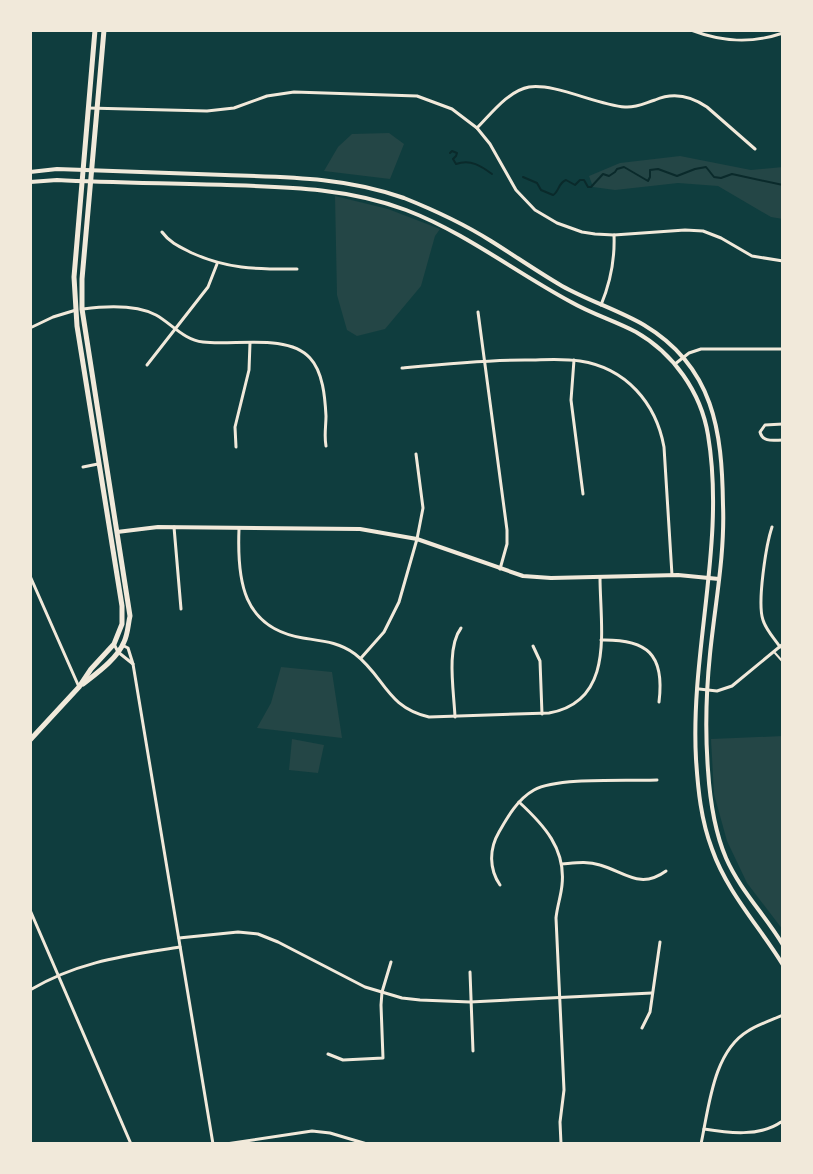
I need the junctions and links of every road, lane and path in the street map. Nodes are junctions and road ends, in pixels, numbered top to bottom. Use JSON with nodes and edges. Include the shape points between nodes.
{"nodes":[{"id":1,"x":95,"y":30,"type":"edge"},
{"id":2,"x":104,"y":30,"type":"edge"},
{"id":3,"x":691,"y":30,"type":"edge"},
{"id":4,"x":783,"y":33,"type":"edge"},
{"id":5,"x":88,"y":108,"type":"junction"},
{"id":6,"x":97,"y":108,"type":"junction"},
{"id":7,"x":477,"y":128,"type":"junction"},
{"id":8,"x":755,"y":149,"type":"dead end"},
{"id":9,"x":83,"y":170,"type":"junction"},
{"id":10,"x":91,"y":170,"type":"junction"},
{"id":11,"x":30,"y":172,"type":"edge"},
{"id":12,"x":82,"y":180,"type":"junction"},
{"id":13,"x":90,"y":181,"type":"junction"},
{"id":14,"x":30,"y":182,"type":"edge"},
{"id":15,"x":162,"y":232,"type":"dead end"},
{"id":16,"x":614,"y":235,"type":"junction"},
{"id":17,"x":783,"y":261,"type":"edge"},
{"id":18,"x":217,"y":264,"type":"junction"},
{"id":19,"x":297,"y":269,"type":"dead end"},
{"id":20,"x":600,"y":305,"type":"junction"},
{"id":21,"x":82,"y":309,"type":"junction"},
{"id":22,"x":75,"y":311,"type":"junction"},
{"id":23,"x":478,"y":312,"type":"dead end"},
{"id":24,"x":30,"y":328,"type":"edge"},
{"id":25,"x":175,"y":329,"type":"junction"},
{"id":26,"x":250,"y":343,"type":"junction"},
{"id":27,"x":783,"y":349,"type":"edge"},
{"id":28,"x":683,"y":358,"type":"junction"},
{"id":29,"x":485,"y":360,"type":"junction"},
{"id":30,"x":574,"y":360,"type":"junction"},
{"id":31,"x":675,"y":364,"type":"junction"},
{"id":32,"x":147,"y":365,"type":"dead end"},
{"id":33,"x":402,"y":368,"type":"dead end"},
{"id":34,"x":783,"y":424,"type":"edge"},
{"id":35,"x":783,"y":440,"type":"edge"},
{"id":36,"x":326,"y":446,"type":"dead end"},
{"id":37,"x":236,"y":447,"type":"dead end"},
{"id":38,"x":416,"y":454,"type":"dead end"},
{"id":39,"x":98,"y":464,"type":"junction"},
{"id":40,"x":83,"y":467,"type":"dead end"},
{"id":41,"x":583,"y":494,"type":"dead end"},
{"id":42,"x":174,"y":527,"type":"junction"},
{"id":43,"x":772,"y":527,"type":"dead end"},
{"id":44,"x":239,"y":528,"type":"junction"},
{"id":45,"x":118,"y":532,"type":"junction"},
{"id":46,"x":110,"y":533,"type":"junction"},
{"id":47,"x":417,"y":539,"type":"junction"},
{"id":48,"x":500,"y":569,"type":"junction"},
{"id":49,"x":672,"y":575,"type":"junction"},
{"id":50,"x":30,"y":576,"type":"edge"},
{"id":51,"x":600,"y":577,"type":"junction"},
{"id":52,"x":708,"y":578,"type":"junction"},
{"id":53,"x":719,"y":579,"type":"junction"},
{"id":54,"x":181,"y":609,"type":"dead end"},
{"id":55,"x":461,"y":628,"type":"dead end"},
{"id":56,"x":601,"y":640,"type":"junction"},
{"id":57,"x":114,"y":644,"type":"junction"},
{"id":58,"x":122,"y":645,"type":"junction"},
{"id":59,"x":533,"y":646,"type":"dead end"},
{"id":60,"x":782,"y":646,"type":"edge"},
{"id":61,"x":118,"y":652,"type":"junction"},
{"id":62,"x":774,"y":652,"type":"junction"},
{"id":63,"x":360,"y":659,"type":"junction"},
{"id":64,"x":783,"y":662,"type":"edge"},
{"id":65,"x":133,"y":664,"type":"junction"},
{"id":66,"x":79,"y":687,"type":"junction"},
{"id":67,"x":696,"y":689,"type":"junction"},
{"id":68,"x":707,"y":690,"type":"junction"},
{"id":69,"x":659,"y":702,"type":"dead end"},
{"id":70,"x":542,"y":714,"type":"junction"},
{"id":71,"x":455,"y":717,"type":"junction"},
{"id":72,"x":30,"y":740,"type":"edge"},
{"id":73,"x":657,"y":780,"type":"dead end"},
{"id":74,"x":519,"y":802,"type":"junction"},
{"id":75,"x":562,"y":864,"type":"junction"},
{"id":76,"x":666,"y":871,"type":"dead end"},
{"id":77,"x":500,"y":885,"type":"dead end"},
{"id":78,"x":30,"y":910,"type":"edge"},
{"id":79,"x":178,"y":938,"type":"junction"},
{"id":80,"x":660,"y":942,"type":"dead end"},
{"id":81,"x":783,"y":945,"type":"edge"},
{"id":82,"x":180,"y":947,"type":"junction"},
{"id":83,"x":391,"y":962,"type":"dead end"},
{"id":84,"x":783,"y":965,"type":"edge"},
{"id":85,"x":470,"y":972,"type":"dead end"},
{"id":86,"x":58,"y":975,"type":"junction"},
{"id":87,"x":30,"y":990,"type":"edge"},
{"id":88,"x":382,"y":992,"type":"junction"},
{"id":89,"x":652,"y":993,"type":"junction"},
{"id":90,"x":560,"y":997,"type":"junction"},
{"id":91,"x":470,"y":1002,"type":"junction"},
{"id":92,"x":783,"y":1015,"type":"edge"},
{"id":93,"x":642,"y":1028,"type":"dead end"},
{"id":94,"x":473,"y":1051,"type":"dead end"},
{"id":95,"x":328,"y":1054,"type":"dead end"},
{"id":96,"x":781,"y":1122,"type":"dead end"},
{"id":97,"x":704,"y":1129,"type":"junction"},
{"id":98,"x":131,"y":1144,"type":"edge"},
{"id":99,"x":213,"y":1144,"type":"edge"},
{"id":100,"x":226,"y":1144,"type":"edge"},
{"id":101,"x":367,"y":1144,"type":"edge"},
{"id":102,"x":562,"y":1144,"type":"edge"},
{"id":103,"x":576,"y":1144,"type":"edge"},
{"id":104,"x":701,"y":1144,"type":"edge"}],
"edges":[{"from":1,"to":5,"type":"main road"},
{"from":2,"to":6,"type":"main road"},
{"from":3,"to":4,"type":"street","via":[[742,41]]},
{"from":5,"to":6,"type":"street"},
{"from":5,"to":9,"type":"main road"},
{"from":6,"to":7,"type":"street","via":[[207,111],[294,92],[404,95],[440,103]]},
{"from":6,"to":10,"type":"main road"},
{"from":7,"to":8,"type":"street","via":[[515,92],[529,87],[627,107],[683,96],[707,107]]},
{"from":7,"to":16,"type":"street","via":[[535,210],[569,228]]},
{"from":9,"to":10,"type":"main road"},
{"from":9,"to":11,"type":"main road"},
{"from":9,"to":12,"type":"main road"},
{"from":10,"to":13,"type":"main road"},
{"from":10,"to":20,"type":"main road","via":[[308,178],[361,186],[452,219]]},
{"from":12,"to":13,"type":"main road"},
{"from":12,"to":14,"type":"main road"},
{"from":12,"to":22,"type":"main road"},
{"from":13,"to":21,"type":"main road"},
{"from":13,"to":31,"type":"main road","via":[[301,187],[387,204],[456,233],[567,300],[636,332]]},
{"from":15,"to":18,"type":"street","via":[[174,244]]},
{"from":16,"to":17,"type":"street","via":[[703,231],[752,256]]},
{"from":16,"to":20,"type":"street","via":[[612,275]]},
{"from":18,"to":19,"type":"street"},
{"from":18,"to":25,"type":"street","via":[[208,287]]},
{"from":20,"to":28,"type":"main road","via":[[642,324]]},
{"from":21,"to":22,"type":"street"},
{"from":21,"to":25,"type":"street","via":[[141,309]]},
{"from":21,"to":45,"type":"main road"},
{"from":22,"to":24,"type":"street"},
{"from":22,"to":39,"type":"main road"},
{"from":23,"to":29,"type":"street"},
{"from":25,"to":26,"type":"street","via":[[194,341]]},
{"from":25,"to":32,"type":"street"},
{"from":26,"to":36,"type":"street","via":[[291,346],[311,359],[320,374]]},
{"from":26,"to":37,"type":"street"},
{"from":27,"to":28,"type":"street","via":[[701,349]]},
{"from":28,"to":31,"type":"street"},
{"from":28,"to":53,"type":"main road","via":[[706,393],[719,433],[724,518]]},
{"from":29,"to":30,"type":"street"},
{"from":29,"to":33,"type":"street"},
{"from":29,"to":48,"type":"street","via":[[507,530]]},
{"from":30,"to":41,"type":"street","via":[[571,400]]},
{"from":30,"to":49,"type":"street","via":[[623,377],[658,421]]},
{"from":31,"to":52,"type":"main road","via":[[700,404],[709,436],[713,522]]},
{"from":34,"to":35,"type":"street","via":[[765,425],[760,432],[763,439]]},
{"from":38,"to":47,"type":"street","via":[[423,508]]},
{"from":39,"to":40,"type":"street"},
{"from":39,"to":46,"type":"main road"},
{"from":42,"to":44,"type":"main road"},
{"from":42,"to":45,"type":"main road"},
{"from":42,"to":54,"type":"street"},
{"from":43,"to":60,"type":"street","via":[[761,605],[766,628]]},
{"from":44,"to":47,"type":"main road","via":[[360,529]]},
{"from":44,"to":63,"type":"street","via":[[242,586],[263,620],[292,636],[336,644]]},
{"from":45,"to":46,"type":"main road"},
{"from":45,"to":58,"type":"main road","via":[[130,616]]},
{"from":46,"to":57,"type":"main road","via":[[122,616]]},
{"from":47,"to":48,"type":"main road"},
{"from":47,"to":63,"type":"street","via":[[399,602],[384,632]]},
{"from":48,"to":51,"type":"main road","via":[[537,578]]},
{"from":49,"to":51,"type":"main road"},
{"from":49,"to":52,"type":"main road"},
{"from":50,"to":66,"type":"street"},
{"from":51,"to":56,"type":"street"},
{"from":52,"to":53,"type":"main road"},
{"from":52,"to":67,"type":"main road"},
{"from":53,"to":68,"type":"main road"},
{"from":55,"to":71,"type":"street","via":[[453,646]]},
{"from":56,"to":69,"type":"street","via":[[625,640],[646,650],[661,678]]},
{"from":56,"to":70,"type":"street","via":[[599,669],[587,693],[566,709]]},
{"from":57,"to":58,"type":"street"},
{"from":57,"to":61,"type":"street"},
{"from":57,"to":66,"type":"main road"},
{"from":58,"to":61,"type":"main road"},
{"from":58,"to":65,"type":"street"},
{"from":59,"to":70,"type":"street","via":[[540,661]]},
{"from":60,"to":62,"type":"street"},
{"from":61,"to":65,"type":"street"},
{"from":61,"to":66,"type":"main road"},
{"from":62,"to":64,"type":"lane"},
{"from":62,"to":68,"type":"street","via":[[725,690]]},
{"from":63,"to":71,"type":"street","via":[[403,707],[429,717]]},
{"from":65,"to":79,"type":"street"},
{"from":66,"to":72,"type":"main road"},
{"from":67,"to":68,"type":"street"},
{"from":67,"to":84,"type":"main road","via":[[697,776],[705,830],[731,890]]},
{"from":68,"to":81,"type":"main road","via":[[706,752],[715,826],[735,876]]},
{"from":70,"to":71,"type":"street"},
{"from":73,"to":74,"type":"street","via":[[550,784]]},
{"from":74,"to":75,"type":"street","via":[[550,834]]},
{"from":74,"to":77,"type":"street","via":[[493,843],[493,870]]},
{"from":75,"to":76,"type":"street","via":[[598,864],[641,880]]},
{"from":75,"to":90,"type":"street","via":[[556,918]]},
{"from":78,"to":86,"type":"street"},
{"from":79,"to":82,"type":"street"},
{"from":79,"to":88,"type":"street","via":[[258,934]]},
{"from":80,"to":89,"type":"street"},
{"from":82,"to":86,"type":"street"},
{"from":82,"to":99,"type":"street"},
{"from":83,"to":88,"type":"street"},
{"from":85,"to":91,"type":"street"},
{"from":86,"to":87,"type":"street"},
{"from":86,"to":98,"type":"street"},
{"from":88,"to":91,"type":"street"},
{"from":88,"to":95,"type":"street","via":[[383,1058],[343,1060]]},
{"from":89,"to":90,"type":"street"},
{"from":89,"to":93,"type":"street"},
{"from":90,"to":91,"type":"street"},
{"from":90,"to":102,"type":"street"},
{"from":91,"to":94,"type":"street"},
{"from":92,"to":97,"type":"street","via":[[749,1031],[726,1053]]},
{"from":96,"to":97,"type":"street","via":[[762,1131]]},
{"from":97,"to":104,"type":"street"},
{"from":100,"to":101,"type":"street","via":[[312,1131]]},
{"from":102,"to":103,"type":"street"}]}
